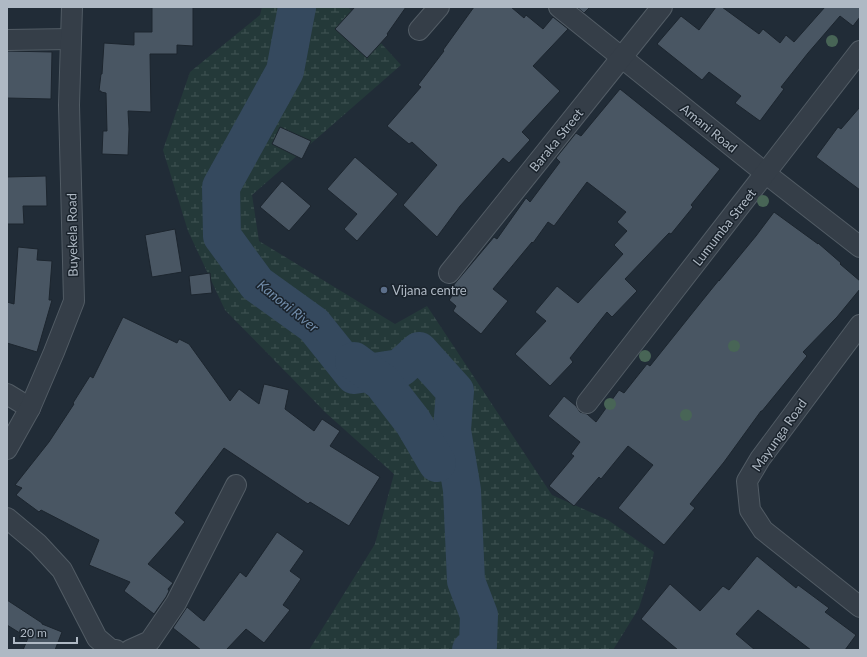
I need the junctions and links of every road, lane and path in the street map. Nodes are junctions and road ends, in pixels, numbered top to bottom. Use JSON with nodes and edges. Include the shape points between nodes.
{"nodes":[{"id":1,"x":72,"y":7,"type":"edge"},
{"id":2,"x":439,"y":7,"type":"edge"},
{"id":3,"x":559,"y":7,"type":"edge"},
{"id":4,"x":662,"y":7,"type":"edge"},
{"id":5,"x":419,"y":30,"type":"dead end"},
{"id":6,"x":7,"y":40,"type":"edge"},
{"id":7,"x":70,"y":40,"type":"junction"},
{"id":8,"x":860,"y":51,"type":"edge"},
{"id":9,"x":622,"y":58,"type":"junction"},
{"id":10,"x":766,"y":173,"type":"junction"},
{"id":11,"x":860,"y":247,"type":"edge"},
{"id":12,"x":449,"y":274,"type":"dead end"},
{"id":13,"x":860,"y":325,"type":"edge"},
{"id":14,"x":7,"y":394,"type":"edge"},
{"id":15,"x":587,"y":403,"type":"dead end"},
{"id":16,"x":30,"y":408,"type":"junction"},
{"id":17,"x":7,"y":449,"type":"edge"},
{"id":18,"x":236,"y":485,"type":"dead end"},
{"id":19,"x":7,"y":518,"type":"edge"},
{"id":20,"x":860,"y":607,"type":"edge"},
{"id":21,"x":116,"y":650,"type":"edge"},
{"id":22,"x":130,"y":650,"type":"edge"}],
"edges":[{"from":1,"to":7,"type":"street","name":"Buyekela Road"},
{"from":2,"to":5,"type":"street"},
{"from":3,"to":9,"type":"street","name":"Amani Road"},
{"from":4,"to":9,"type":"street","name":"Baraka Street"},
{"from":6,"to":7,"type":"street"},
{"from":7,"to":16,"type":"street","name":"Buyekela Road","via":[[69,106],[74,301]]},
{"from":8,"to":10,"type":"street","name":"Lumumba Street"},
{"from":9,"to":10,"type":"street","name":"Amani Road"},
{"from":9,"to":12,"type":"street","name":"Baraka Street"},
{"from":10,"to":11,"type":"street","name":"Amani Road"},
{"from":10,"to":15,"type":"street","name":"Lumumba Street"},
{"from":13,"to":20,"type":"street","name":"Mayunga Road","via":[[760,459],[747,481],[750,510],[763,530]]},
{"from":14,"to":16,"type":"street"},
{"from":16,"to":17,"type":"street","name":"Buyekela Road"},
{"from":18,"to":22,"type":"street","via":[[176,603],[150,642]]},
{"from":19,"to":21,"type":"street","via":[[38,544],[62,570],[97,638],[110,649]]}]}
